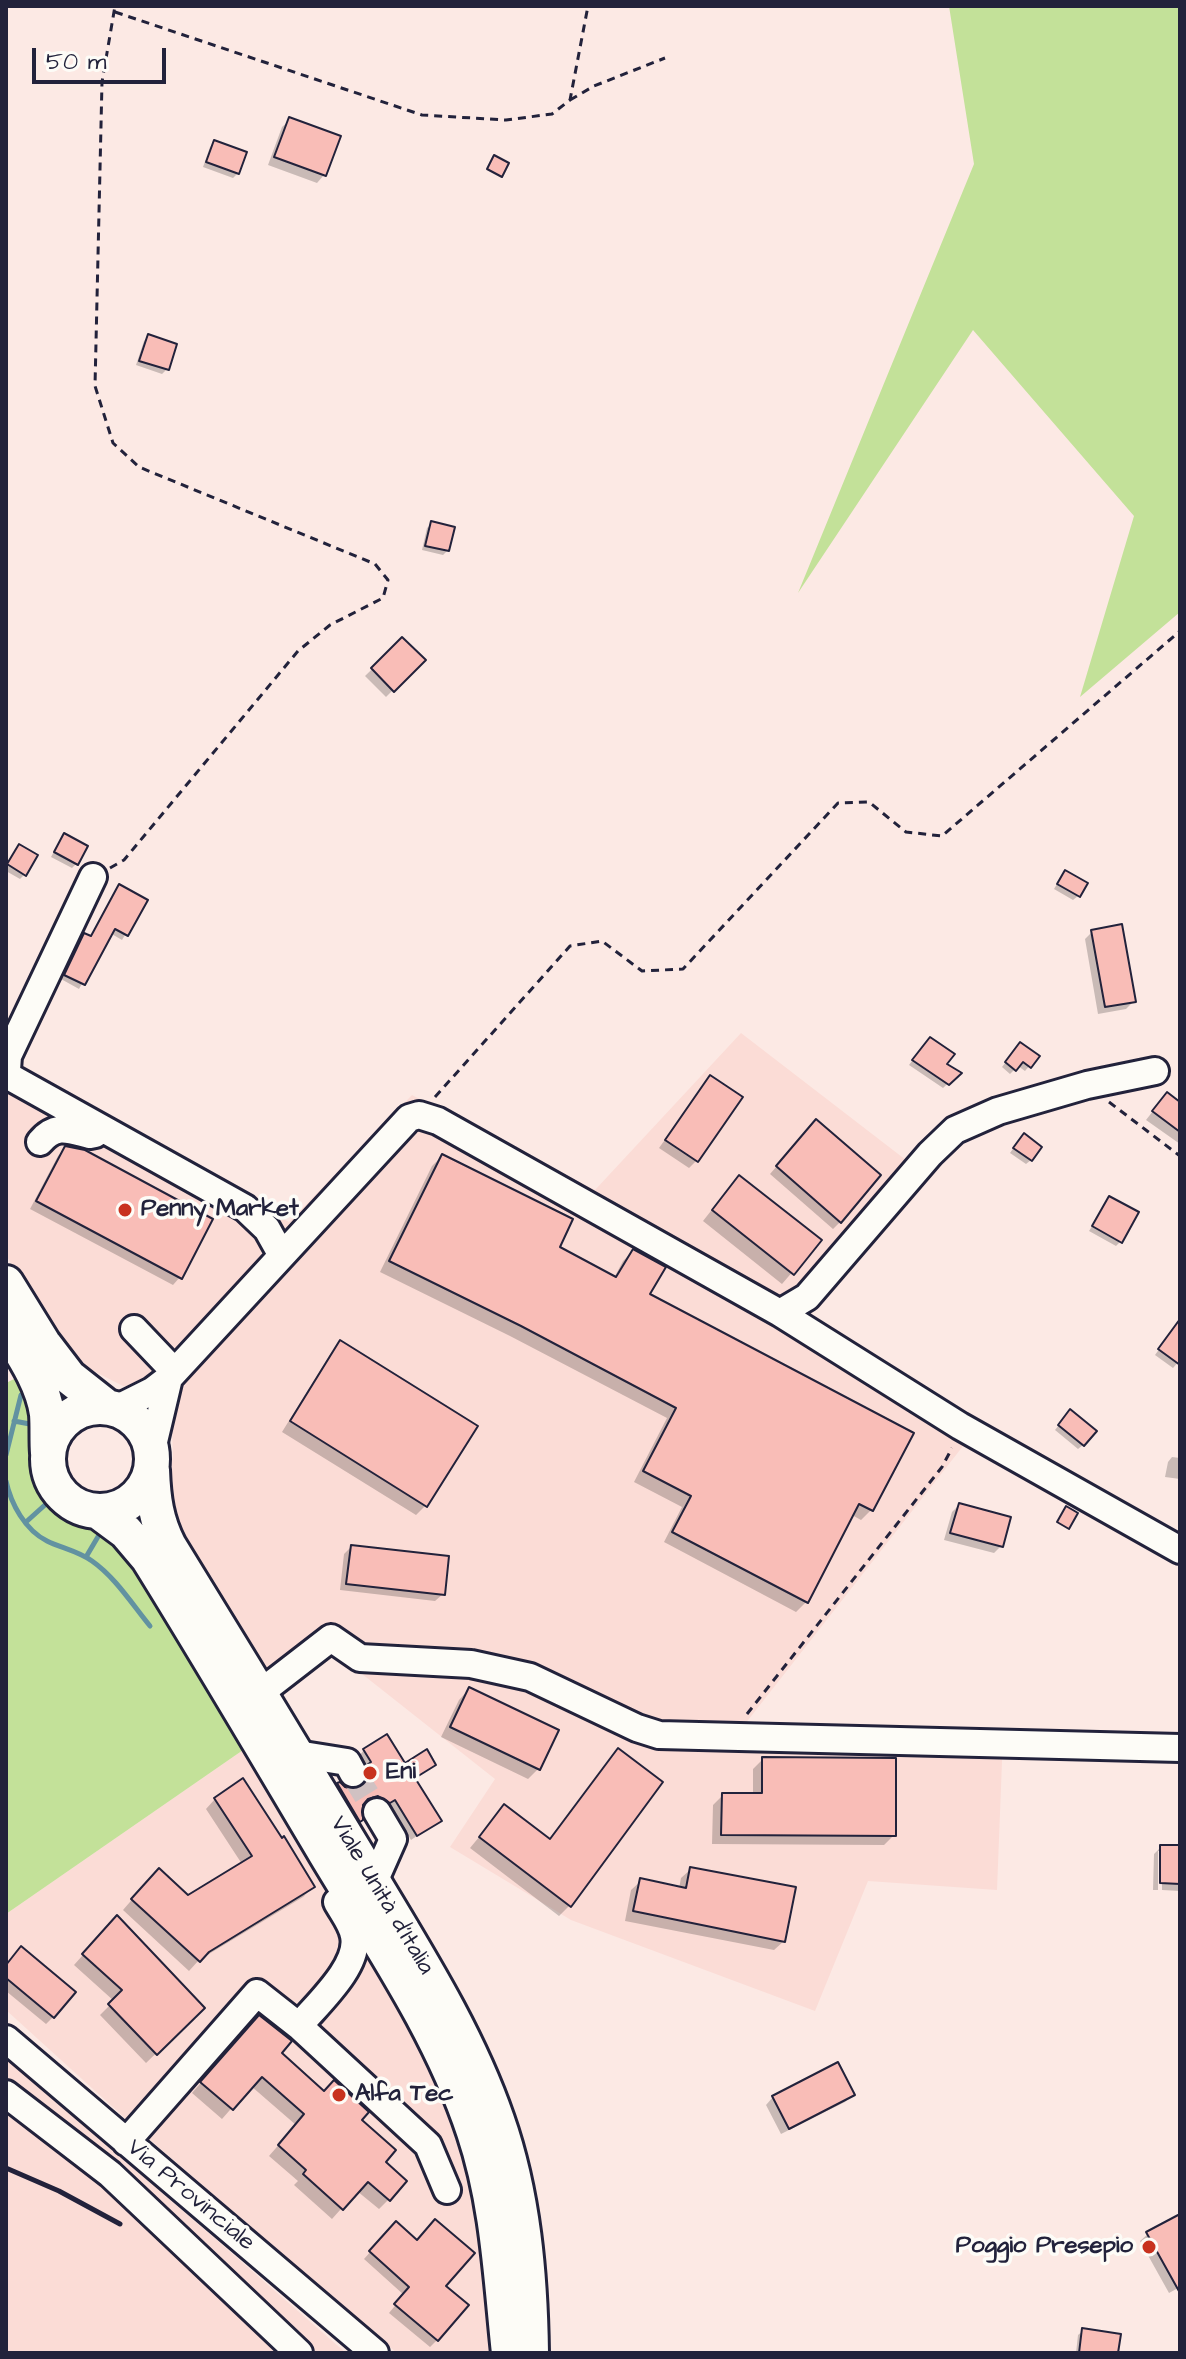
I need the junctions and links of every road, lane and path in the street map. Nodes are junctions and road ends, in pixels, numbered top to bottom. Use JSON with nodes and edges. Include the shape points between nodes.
{"nodes":[{"id":1,"x":115,"y":6,"type":"edge"},
{"id":2,"x":588,"y":6,"type":"edge"},
{"id":3,"x":115,"y":12,"type":"junction"},
{"id":4,"x":665,"y":58,"type":"dead end"},
{"id":5,"x":570,"y":100,"type":"junction"},
{"id":6,"x":1180,"y":631,"type":"edge"},
{"id":7,"x":93,"y":877,"type":"joint"},
{"id":8,"x":1155,"y":1071,"type":"dead end"},
{"id":9,"x":1087,"y":1085,"type":"junction"},
{"id":10,"x":419,"y":1115,"type":"junction"},
{"id":11,"x":99,"y":1128,"type":"junction"},
{"id":12,"x":40,"y":1142,"type":"dead end"},
{"id":13,"x":1180,"y":1156,"type":"edge"},
{"id":14,"x":281,"y":1254,"type":"junction"},
{"id":15,"x":6,"y":1283,"type":"edge"},
{"id":16,"x":780,"y":1313,"type":"junction"},
{"id":17,"x":6,"y":1327,"type":"edge"},
{"id":18,"x":134,"y":1329,"type":"dead end"},
{"id":19,"x":172,"y":1374,"type":"junction"},
{"id":20,"x":112,"y":1408,"type":"junction"},
{"id":21,"x":960,"y":1426,"type":"junction"},
{"id":22,"x":48,"y":1454,"type":"junction"},
{"id":23,"x":152,"y":1460,"type":"junction"},
{"id":24,"x":99,"y":1512,"type":"junction"},
{"id":25,"x":1180,"y":1550,"type":"edge"},
{"id":26,"x":260,"y":1693,"type":"junction"},
{"id":27,"x":729,"y":1736,"type":"junction"},
{"id":28,"x":1180,"y":1748,"type":"edge"},
{"id":29,"x":297,"y":1754,"type":"junction"},
{"id":30,"x":353,"y":1773,"type":"tunnel mouth"},
{"id":31,"x":377,"y":1812,"type":"tunnel mouth"},
{"id":32,"x":326,"y":1854,"type":"junction"},
{"id":33,"x":374,"y":1882,"type":"junction"},
{"id":34,"x":299,"y":2026,"type":"junction"},
{"id":35,"x":6,"y":2039,"type":"edge"},
{"id":36,"x":6,"y":2094,"type":"edge"},
{"id":37,"x":126,"y":2142,"type":"junction"},
{"id":38,"x":447,"y":2190,"type":"dead end"},
{"id":39,"x":299,"y":2353,"type":"edge"},
{"id":40,"x":375,"y":2353,"type":"edge"},
{"id":41,"x":509,"y":2353,"type":"edge"},
{"id":42,"x":531,"y":2353,"type":"edge"}],
"edges":[{"from":1,"to":3,"type":"path"},
{"from":2,"to":5,"type":"path"},
{"from":3,"to":5,"type":"path","via":[[422,115],[506,120],[552,114]]},
{"from":3,"to":7,"type":"path","via":[[102,82],[95,386],[113,443],[139,467],[375,564],[388,580],[383,598],[330,625],[298,651],[124,860]]},
{"from":4,"to":5,"type":"path"},
{"from":6,"to":10,"type":"path","via":[[942,836],[906,832],[869,802],[838,803],[683,969],[642,971],[602,941],[570,946]]},
{"from":7,"to":11,"type":"street","via":[[7,1063],[16,1082]]},
{"from":8,"to":9,"type":"street"},
{"from":9,"to":13,"type":"path"},
{"from":9,"to":16,"type":"street","via":[[998,1111],[955,1130],[807,1297]]},
{"from":10,"to":14,"type":"street","via":[[402,1123]]},
{"from":10,"to":16,"type":"street","via":[[452,1128]]},
{"from":11,"to":12,"type":"street","via":[[90,1135],[59,1128]]},
{"from":11,"to":14,"type":"street","via":[[245,1208],[267,1229]]},
{"from":14,"to":19,"type":"street"},
{"from":15,"to":20,"type":"main road","name":"Viale Unità d'Italia","via":[[69,1377]]},
{"from":16,"to":21,"type":"street"},
{"from":17,"to":22,"type":"main road","name":"Viale Unità d'Italia","via":[[43,1399]]},
{"from":18,"to":19,"type":"street"},
{"from":19,"to":20,"type":"street","via":[[152,1391]]},
{"from":19,"to":23,"type":"street"},
{"from":20,"to":22,"type":"main road","via":[[75,1413],[61,1424]]},
{"from":20,"to":23,"type":"main road","name":"Viale Unità d'Italia","via":[[140,1424]]},
{"from":21,"to":25,"type":"street"},
{"from":21,"to":27,"type":"path","via":[[942,1467]]},
{"from":22,"to":24,"type":"main road","name":"Viale Unità d'Italia","via":[[49,1471],[67,1500]]},
{"from":23,"to":24,"type":"main road","via":[[145,1487],[133,1501]]},
{"from":23,"to":26,"type":"main road","name":"Viale Unità d'Italia","via":[[153,1501],[162,1531]]},
{"from":24,"to":32,"type":"main road","name":"Viale Unità d'Italia","via":[[148,1558]]},
{"from":26,"to":27,"type":"street","via":[[331,1638],[360,1658],[471,1664],[530,1677],[659,1735]]},
{"from":26,"to":29,"type":"main road","name":"Viale Unità d'Italia"},
{"from":27,"to":28,"type":"street"},
{"from":29,"to":30,"type":"street","via":[[347,1762]]},
{"from":29,"to":33,"type":"main road","name":"Viale Unità d'Italia"},
{"from":31,"to":33,"type":"street","via":[[393,1839]]},
{"from":32,"to":34,"type":"street","via":[[326,1884],[355,1941],[351,1963]]},
{"from":32,"to":41,"type":"main road","name":"Viale Unità d'Italia","via":[[423,2016],[474,2132],[499,2250]]},
{"from":33,"to":42,"type":"main road","name":"Viale Unità d'Italia","via":[[451,2017],[497,2119],[527,2267]]},
{"from":34,"to":37,"type":"street","via":[[257,1993]]},
{"from":34,"to":38,"type":"street","via":[[428,2145]]},
{"from":35,"to":37,"type":"street","name":"Via Provinciale"},
{"from":36,"to":39,"type":"street","via":[[110,2174]]},
{"from":37,"to":40,"type":"street","name":"Via Provinciale"}]}
